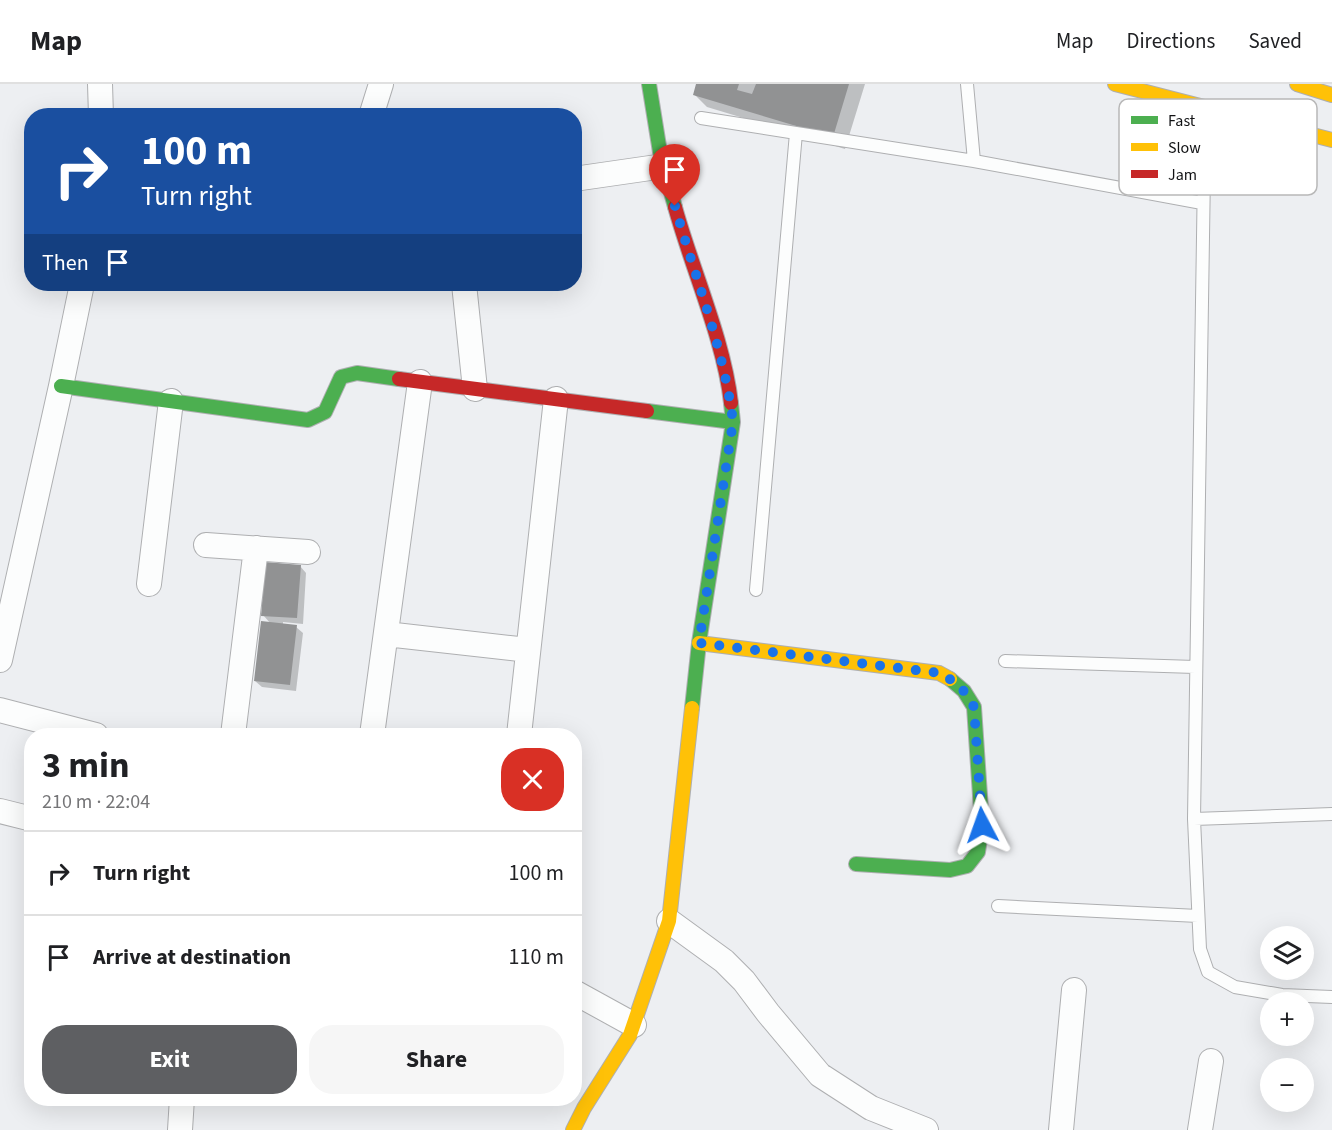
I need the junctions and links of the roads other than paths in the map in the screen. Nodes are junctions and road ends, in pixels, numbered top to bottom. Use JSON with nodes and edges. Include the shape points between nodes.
{"nodes":[{"id":1,"x":100,"y":84,"type":"edge"},
{"id":2,"x":381,"y":84,"type":"edge"},
{"id":3,"x":649,"y":84,"type":"edge"},
{"id":4,"x":967,"y":84,"type":"edge"},
{"id":5,"x":1115,"y":84,"type":"edge"},
{"id":6,"x":1297,"y":84,"type":"edge"},
{"id":7,"x":1332,"y":95,"type":"edge"},
{"id":8,"x":1174,"y":99,"type":"edge"},
{"id":9,"x":100,"y":108,"type":"edge"},
{"id":10,"x":374,"y":108,"type":"edge"},
{"id":11,"x":701,"y":118,"type":"dead end"},
{"id":12,"x":796,"y":132,"type":"junction"},
{"id":13,"x":1317,"y":136,"type":"edge"},
{"id":14,"x":1332,"y":140,"type":"edge"},
{"id":15,"x":974,"y":161,"type":"junction"},
{"id":16,"x":664,"y":166,"type":"junction"},
{"id":17,"x":582,"y":178,"type":"edge"},
{"id":18,"x":1119,"y":188,"type":"edge"},
{"id":19,"x":1159,"y":195,"type":"edge"},
{"id":20,"x":1202,"y":195,"type":"edge"},
{"id":21,"x":1202,"y":203,"type":"junction"},
{"id":22,"x":81,"y":291,"type":"edge"},
{"id":23,"x":465,"y":291,"type":"edge"},
{"id":24,"x":420,"y":382,"type":"junction"},
{"id":25,"x":61,"y":386,"type":"junction"},
{"id":26,"x":475,"y":389,"type":"junction"},
{"id":27,"x":556,"y":399,"type":"junction"},
{"id":28,"x":171,"y":401,"type":"junction"},
{"id":29,"x":733,"y":422,"type":"junction"},
{"id":30,"x":206,"y":545,"type":"dead end"},
{"id":31,"x":256,"y":548,"type":"junction"},
{"id":32,"x":308,"y":552,"type":"dead end"},
{"id":33,"x":149,"y":584,"type":"dead end"},
{"id":34,"x":756,"y":590,"type":"dead end"},
{"id":35,"x":386,"y":634,"type":"junction"},
{"id":36,"x":699,"y":643,"type":"junction"},
{"id":37,"x":528,"y":650,"type":"junction"},
{"id":38,"x":0,"y":660,"type":"edge"},
{"id":39,"x":1005,"y":661,"type":"dead end"},
{"id":40,"x":1195,"y":667,"type":"junction"},
{"id":41,"x":0,"y":710,"type":"edge"},
{"id":42,"x":69,"y":728,"type":"edge"},
{"id":43,"x":234,"y":728,"type":"edge"},
{"id":44,"x":373,"y":728,"type":"edge"},
{"id":45,"x":520,"y":728,"type":"edge"},
{"id":46,"x":0,"y":811,"type":"edge"},
{"id":47,"x":1332,"y":814,"type":"edge"},
{"id":48,"x":24,"y":817,"type":"edge"},
{"id":49,"x":1194,"y":819,"type":"junction"},
{"id":50,"x":856,"y":864,"type":"dead end"},
{"id":51,"x":998,"y":906,"type":"dead end"},
{"id":52,"x":1198,"y":916,"type":"junction"},
{"id":53,"x":669,"y":921,"type":"junction"},
{"id":54,"x":1074,"y":990,"type":"dead end"},
{"id":55,"x":582,"y":996,"type":"edge"},
{"id":56,"x":1332,"y":997,"type":"edge"},
{"id":57,"x":634,"y":1025,"type":"junction"},
{"id":58,"x":1211,"y":1061,"type":"dead end"},
{"id":59,"x":582,"y":1095,"type":"edge"},
{"id":60,"x":182,"y":1106,"type":"edge"},
{"id":61,"x":579,"y":1106,"type":"edge"},
{"id":62,"x":180,"y":1130,"type":"edge"},
{"id":63,"x":573,"y":1130,"type":"edge"},
{"id":64,"x":926,"y":1130,"type":"edge"},
{"id":65,"x":1061,"y":1130,"type":"edge"},
{"id":66,"x":1200,"y":1130,"type":"edge"}],
"edges":[{"from":1,"to":9,"type":"street"},
{"from":2,"to":10,"type":"street"},
{"from":3,"to":16,"type":"main road"},
{"from":4,"to":15,"type":"lane"},
{"from":5,"to":8,"type":"main road"},
{"from":6,"to":7,"type":"main road"},
{"from":11,"to":12,"type":"lane"},
{"from":12,"to":15,"type":"lane"},
{"from":12,"to":34,"type":"lane"},
{"from":13,"to":14,"type":"main road"},
{"from":15,"to":18,"type":"lane"},
{"from":16,"to":17,"type":"street"},
{"from":16,"to":29,"type":"main road","via":[[716,337]]},
{"from":19,"to":21,"type":"lane"},
{"from":20,"to":21,"type":"lane"},
{"from":21,"to":40,"type":"lane"},
{"from":22,"to":25,"type":"street"},
{"from":23,"to":26,"type":"street"},
{"from":24,"to":26,"type":"main road"},
{"from":24,"to":28,"type":"main road","via":[[357,374],[341,377],[325,412],[308,420]]},
{"from":24,"to":35,"type":"street"},
{"from":25,"to":28,"type":"main road"},
{"from":25,"to":38,"type":"street"},
{"from":26,"to":27,"type":"main road"},
{"from":27,"to":29,"type":"main road"},
{"from":27,"to":37,"type":"street"},
{"from":28,"to":33,"type":"street"},
{"from":29,"to":36,"type":"main road"},
{"from":30,"to":31,"type":"street"},
{"from":31,"to":32,"type":"street"},
{"from":31,"to":43,"type":"street"},
{"from":35,"to":37,"type":"street"},
{"from":35,"to":44,"type":"street"},
{"from":36,"to":50,"type":"main road","via":[[939,673],[966,691],[974,707],[982,825],[978,852],[967,866],[950,870]]},
{"from":36,"to":53,"type":"main road"},
{"from":37,"to":45,"type":"street"},
{"from":39,"to":40,"type":"lane"},
{"from":40,"to":49,"type":"lane"},
{"from":41,"to":42,"type":"street"},
{"from":46,"to":48,"type":"street"},
{"from":47,"to":49,"type":"lane"},
{"from":49,"to":52,"type":"lane"},
{"from":51,"to":52,"type":"lane"},
{"from":52,"to":56,"type":"lane","via":[[1200,949],[1208,972],[1235,987],[1282,995]]},
{"from":53,"to":57,"type":"main road"},
{"from":53,"to":64,"type":"street","via":[[744,981],[820,1075],[872,1108]]},
{"from":54,"to":65,"type":"street"},
{"from":55,"to":57,"type":"street"},
{"from":57,"to":59,"type":"main road"},
{"from":58,"to":66,"type":"street"},
{"from":60,"to":62,"type":"street"},
{"from":61,"to":63,"type":"main road"}]}
